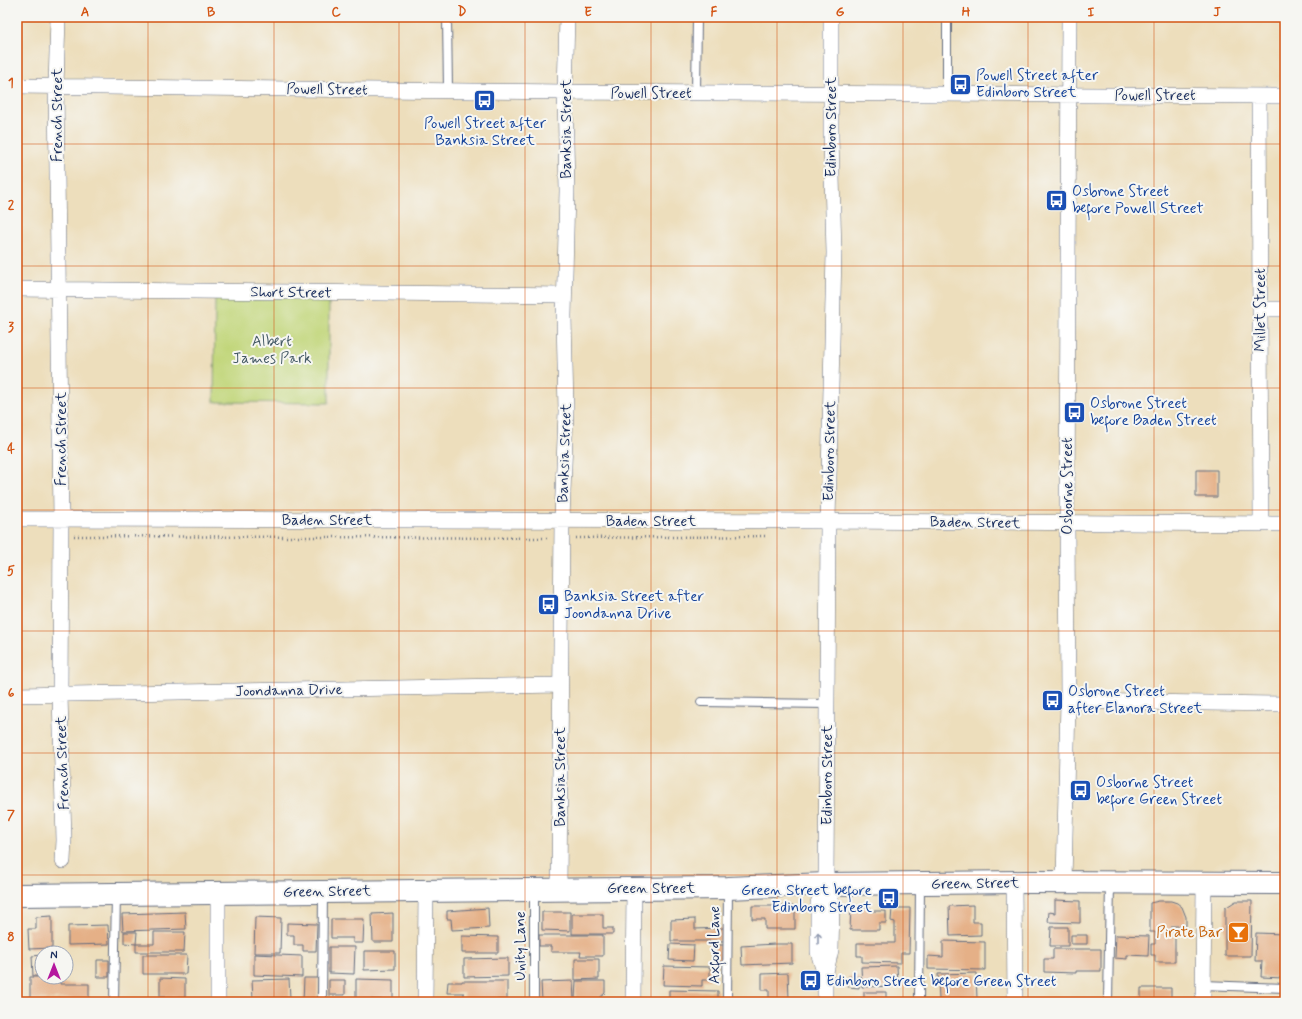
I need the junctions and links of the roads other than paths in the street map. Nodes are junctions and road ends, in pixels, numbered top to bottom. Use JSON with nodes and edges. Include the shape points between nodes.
{"nodes":[{"id":1,"x":58,"y":17,"type":"edge"},
{"id":2,"x":447,"y":17,"type":"edge"},
{"id":3,"x":566,"y":17,"type":"edge"},
{"id":4,"x":697,"y":17,"type":"edge"},
{"id":5,"x":831,"y":17,"type":"edge"},
{"id":6,"x":947,"y":17,"type":"edge"},
{"id":7,"x":1069,"y":17,"type":"edge"},
{"id":8,"x":17,"y":86,"type":"edge"},
{"id":9,"x":56,"y":86,"type":"junction"},
{"id":10,"x":448,"y":91,"type":"junction"},
{"id":11,"x":565,"y":92,"type":"junction"},
{"id":12,"x":696,"y":93,"type":"junction"},
{"id":13,"x":831,"y":93,"type":"junction"},
{"id":14,"x":947,"y":94,"type":"junction"},
{"id":15,"x":1068,"y":95,"type":"junction"},
{"id":16,"x":1259,"y":96,"type":"junction"},
{"id":17,"x":1285,"y":96,"type":"edge"},
{"id":18,"x":17,"y":289,"type":"edge"},
{"id":19,"x":60,"y":289,"type":"junction"},
{"id":20,"x":564,"y":295,"type":"junction"},
{"id":21,"x":1260,"y":309,"type":"junction"},
{"id":22,"x":1285,"y":309,"type":"edge"},
{"id":23,"x":17,"y":519,"type":"edge"},
{"id":24,"x":562,"y":520,"type":"junction"},
{"id":25,"x":828,"y":521,"type":"junction"},
{"id":26,"x":1067,"y":523,"type":"junction"},
{"id":27,"x":1261,"y":524,"type":"junction"},
{"id":28,"x":1285,"y":524,"type":"edge"},
{"id":29,"x":61,"y":527,"type":"junction"},
{"id":30,"x":560,"y":685,"type":"junction"},
{"id":31,"x":60,"y":694,"type":"junction"},
{"id":32,"x":17,"y":695,"type":"edge"},
{"id":33,"x":1068,"y":701,"type":"junction"},
{"id":34,"x":701,"y":702,"type":"dead end"},
{"id":35,"x":827,"y":704,"type":"junction"},
{"id":36,"x":1285,"y":704,"type":"edge"},
{"id":37,"x":63,"y":861,"type":"dead end"},
{"id":38,"x":1064,"y":882,"type":"junction"},
{"id":39,"x":1110,"y":882,"type":"junction"},
{"id":40,"x":1204,"y":882,"type":"junction"},
{"id":41,"x":1285,"y":882,"type":"edge"},
{"id":42,"x":1014,"y":883,"type":"junction"},
{"id":43,"x":826,"y":884,"type":"junction"},
{"id":44,"x":920,"y":884,"type":"junction"},
{"id":45,"x":634,"y":888,"type":"junction"},
{"id":46,"x":728,"y":888,"type":"junction"},
{"id":47,"x":559,"y":889,"type":"junction"},
{"id":48,"x":534,"y":890,"type":"junction"},
{"id":49,"x":323,"y":891,"type":"junction"},
{"id":50,"x":426,"y":891,"type":"junction"},
{"id":51,"x":218,"y":893,"type":"junction"},
{"id":52,"x":116,"y":894,"type":"junction"},
{"id":53,"x":17,"y":895,"type":"edge"},
{"id":54,"x":1203,"y":985,"type":"junction"},
{"id":55,"x":1285,"y":988,"type":"edge"},
{"id":56,"x":114,"y":1002,"type":"edge"},
{"id":57,"x":218,"y":1002,"type":"edge"},
{"id":58,"x":322,"y":1002,"type":"edge"},
{"id":59,"x":425,"y":1002,"type":"edge"},
{"id":60,"x":534,"y":1002,"type":"edge"},
{"id":61,"x":633,"y":1002,"type":"edge"},
{"id":62,"x":727,"y":1002,"type":"edge"},
{"id":63,"x":825,"y":1002,"type":"edge"},
{"id":64,"x":918,"y":1002,"type":"edge"},
{"id":65,"x":1015,"y":1002,"type":"edge"},
{"id":66,"x":1108,"y":1002,"type":"edge"},
{"id":67,"x":1203,"y":1002,"type":"edge"}],
"edges":[{"from":1,"to":9,"type":"street","name":"French Street"},
{"from":2,"to":10,"type":"lane"},
{"from":3,"to":11,"type":"street","name":"Banksia Street"},
{"from":4,"to":12,"type":"lane"},
{"from":5,"to":13,"type":"street","name":"Edinboro Street"},
{"from":6,"to":14,"type":"lane"},
{"from":7,"to":15,"type":"street","name":"Osborne Street"},
{"from":8,"to":9,"type":"street","name":"Powell Street"},
{"from":9,"to":10,"type":"street","name":"Powell Street"},
{"from":9,"to":19,"type":"street","name":"French Street"},
{"from":10,"to":11,"type":"street","name":"Powell Street"},
{"from":11,"to":12,"type":"street","name":"Powell Street"},
{"from":11,"to":20,"type":"street","name":"Banksia Street"},
{"from":12,"to":13,"type":"street","name":"Powell Street"},
{"from":13,"to":14,"type":"street","name":"Powell Street"},
{"from":13,"to":25,"type":"street","name":"Edinboro Street","via":[[834,253]]},
{"from":14,"to":15,"type":"street","name":"Powell Street"},
{"from":15,"to":16,"type":"street","name":"Powell Street"},
{"from":15,"to":26,"type":"street","name":"Osborne Street"},
{"from":16,"to":17,"type":"street","name":"Powell Street"},
{"from":16,"to":21,"type":"street","name":"Millet Street"},
{"from":18,"to":19,"type":"street","name":"Short Street"},
{"from":19,"to":20,"type":"street","name":"Short Street"},
{"from":19,"to":29,"type":"street","name":"French Street"},
{"from":20,"to":24,"type":"street","name":"Banksia Street","via":[[566,411]]},
{"from":21,"to":22,"type":"street"},
{"from":21,"to":27,"type":"street","name":"Millet Street"},
{"from":23,"to":29,"type":"street","name":"Baden Street"},
{"from":24,"to":25,"type":"street","name":"Baden Street"},
{"from":24,"to":29,"type":"street","name":"Baden Street"},
{"from":24,"to":30,"type":"street","name":"Banksia Street"},
{"from":25,"to":26,"type":"street","name":"Baden Street"},
{"from":25,"to":35,"type":"street","name":"Edinboro Street"},
{"from":26,"to":27,"type":"street","name":"Baden Street"},
{"from":26,"to":33,"type":"street","name":"Osborne Street"},
{"from":27,"to":28,"type":"street","name":"Baden Street"},
{"from":29,"to":31,"type":"street","name":"French Street"},
{"from":30,"to":31,"type":"street","name":"Joondanna Drive"},
{"from":30,"to":47,"type":"street","name":"Banksia Street"},
{"from":31,"to":32,"type":"street","name":"Joondanna Drive"},
{"from":31,"to":37,"type":"street","name":"French Street"},
{"from":33,"to":36,"type":"street"},
{"from":33,"to":38,"type":"street","name":"Osborne Street"},
{"from":34,"to":35,"type":"lane"},
{"from":35,"to":43,"type":"street","name":"Edinboro Street"},
{"from":38,"to":39,"type":"main road","name":"Green Street"},
{"from":38,"to":42,"type":"main road","name":"Green Street"},
{"from":39,"to":40,"type":"main road","name":"Green Street"},
{"from":39,"to":66,"type":"lane"},
{"from":40,"to":41,"type":"main road","name":"Green Street"},
{"from":40,"to":54,"type":"street"},
{"from":42,"to":44,"type":"main road","name":"Green Street"},
{"from":42,"to":65,"type":"street"},
{"from":43,"to":44,"type":"main road","name":"Green Street"},
{"from":43,"to":46,"type":"main road","name":"Green Street"},
{"from":43,"to":63,"type":"street","name":"Edinboro Street","via":[[818,903],[818,952],[825,976]]},
{"from":44,"to":64,"type":"lane"},
{"from":45,"to":46,"type":"main road","name":"Green Street"},
{"from":45,"to":47,"type":"main road","name":"Green Street"},
{"from":45,"to":61,"type":"street"},
{"from":46,"to":62,"type":"lane","name":"Axford Lane"},
{"from":47,"to":48,"type":"main road","name":"Green Street"},
{"from":48,"to":50,"type":"main road","name":"Green Street"},
{"from":48,"to":60,"type":"lane","name":"Unity Lane"},
{"from":49,"to":50,"type":"main road","name":"Green Street"},
{"from":49,"to":51,"type":"main road","name":"Green Street"},
{"from":49,"to":58,"type":"lane"},
{"from":50,"to":59,"type":"street"},
{"from":51,"to":52,"type":"main road","name":"Green Street"},
{"from":51,"to":57,"type":"street"},
{"from":52,"to":53,"type":"main road","name":"Green Street"},
{"from":52,"to":56,"type":"lane"},
{"from":54,"to":55,"type":"lane"},
{"from":54,"to":67,"type":"street"}]}
